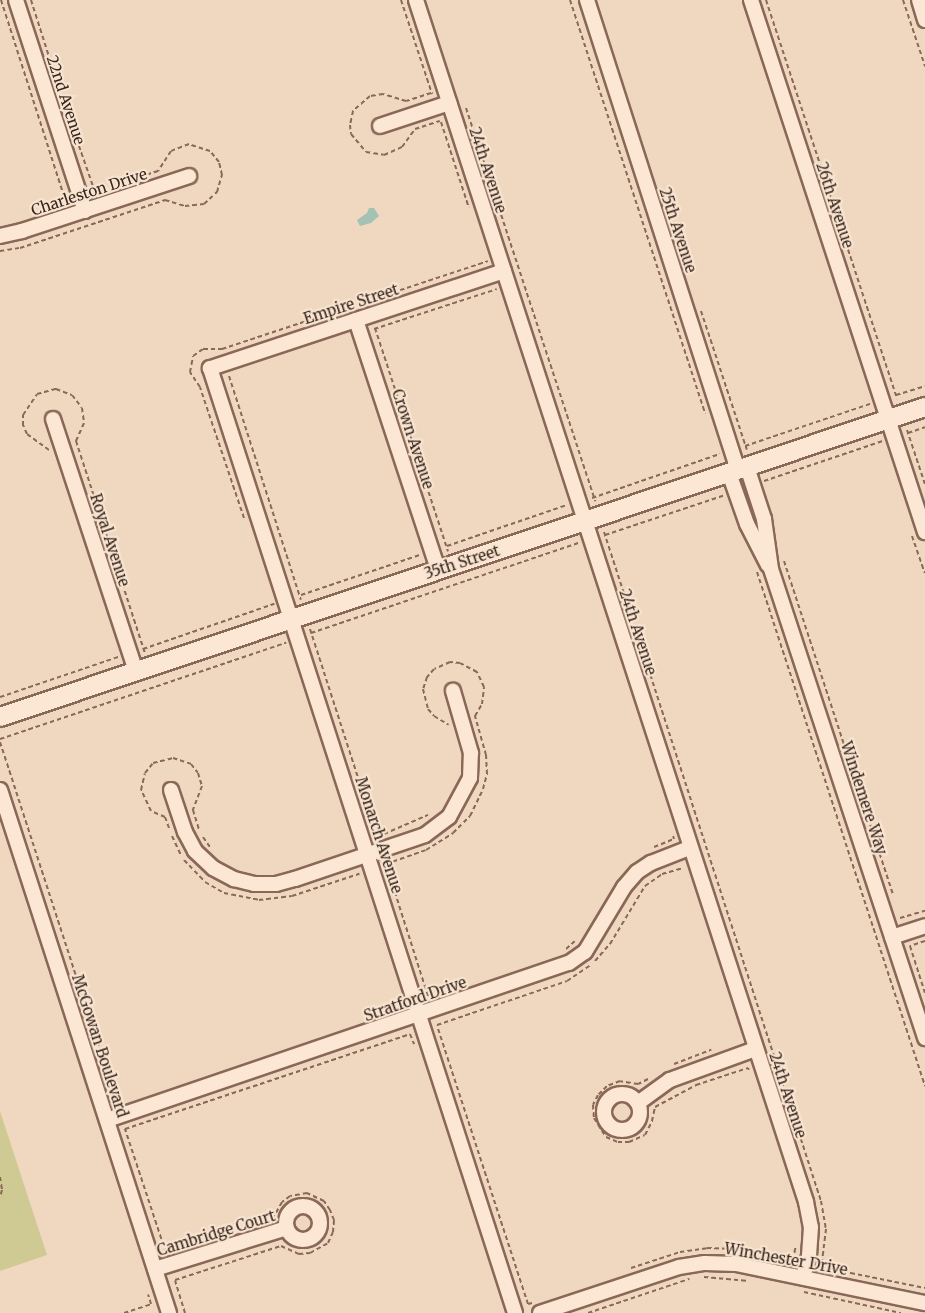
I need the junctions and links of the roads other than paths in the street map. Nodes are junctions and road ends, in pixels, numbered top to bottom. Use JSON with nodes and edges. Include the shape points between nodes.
{"nodes":[{"id":1,"x":16,"y":0,"type":"edge"},
{"id":2,"x":416,"y":0,"type":"edge"},
{"id":3,"x":587,"y":0,"type":"edge"},
{"id":4,"x":751,"y":0,"type":"edge"},
{"id":5,"x":918,"y":0,"type":"edge"},
{"id":6,"x":925,"y":20,"type":"edge"},
{"id":7,"x":449,"y":103,"type":"junction"},
{"id":8,"x":380,"y":126,"type":"dead end"},
{"id":9,"x":189,"y":176,"type":"dead end"},
{"id":10,"x":85,"y":211,"type":"junction"},
{"id":11,"x":0,"y":236,"type":"edge"},
{"id":12,"x":506,"y":278,"type":"junction"},
{"id":13,"x":356,"y":320,"type":"junction"},
{"id":14,"x":210,"y":368,"type":"joint"},
{"id":15,"x":925,"y":407,"type":"edge"},
{"id":16,"x":53,"y":419,"type":"dead end"},
{"id":17,"x":889,"y":420,"type":"junction"},
{"id":18,"x":731,"y":465,"type":"junction"},
{"id":19,"x":586,"y":521,"type":"junction"},
{"id":20,"x":925,"y":532,"type":"edge"},
{"id":21,"x":445,"y":567,"type":"junction"},
{"id":22,"x":771,"y":569,"type":"junction"},
{"id":23,"x":292,"y":619,"type":"junction"},
{"id":24,"x":136,"y":671,"type":"junction"},
{"id":25,"x":453,"y":691,"type":"dead end"},
{"id":26,"x":0,"y":717,"type":"edge"},
{"id":27,"x":0,"y":790,"type":"edge"},
{"id":28,"x":171,"y":790,"type":"dead end"},
{"id":29,"x":689,"y":848,"type":"junction"},
{"id":30,"x":368,"y":855,"type":"junction"},
{"id":31,"x":925,"y":926,"type":"edge"},
{"id":32,"x":892,"y":937,"type":"junction"},
{"id":33,"x":420,"y":1016,"type":"junction"},
{"id":34,"x":925,"y":1038,"type":"edge"},
{"id":35,"x":755,"y":1049,"type":"junction"},
{"id":36,"x":638,"y":1103,"type":"dead end"},
{"id":37,"x":107,"y":1120,"type":"junction"},
{"id":38,"x":287,"y":1228,"type":"dead end"},
{"id":39,"x":155,"y":1269,"type":"junction"},
{"id":40,"x":803,"y":1277,"type":"junction"},
{"id":41,"x":925,"y":1303,"type":"edge"},
{"id":42,"x":165,"y":1312,"type":"edge"},
{"id":43,"x":515,"y":1313,"type":"edge"},
{"id":44,"x":540,"y":1313,"type":"edge"}],
"edges":[{"from":1,"to":10,"type":"street","name":"22nd Avenue"},
{"from":2,"to":7,"type":"street","name":"24th Avenue"},
{"from":3,"to":18,"type":"street","name":"25th Avenue"},
{"from":4,"to":17,"type":"street","name":"26th Avenue"},
{"from":5,"to":6,"type":"street"},
{"from":7,"to":8,"type":"street"},
{"from":7,"to":12,"type":"street","name":"24th Avenue","via":[[491,262]]},
{"from":9,"to":10,"type":"street","name":"Charleston Drive"},
{"from":10,"to":11,"type":"street","name":"Charleston Drive"},
{"from":12,"to":13,"type":"street","name":"Empire Street"},
{"from":12,"to":19,"type":"street","name":"24th Avenue"},
{"from":13,"to":14,"type":"street","name":"Empire Street"},
{"from":13,"to":21,"type":"street","name":"Crown Avenue"},
{"from":14,"to":23,"type":"street","name":"Monarch Avenue"},
{"from":15,"to":17,"type":"street","name":"35th Street"},
{"from":16,"to":24,"type":"street","name":"Royal Avenue"},
{"from":17,"to":18,"type":"street","name":"35th Street"},
{"from":17,"to":20,"type":"street","name":"26th Avenue"},
{"from":18,"to":19,"type":"street","name":"35th Street"},
{"from":18,"to":22,"type":"street","name":"Windemere Way","via":[[747,525]]},
{"from":18,"to":22,"type":"street","name":"Windemere Way","via":[[764,519]]},
{"from":19,"to":21,"type":"street","name":"35th Street"},
{"from":19,"to":29,"type":"street","name":"24th Avenue"},
{"from":21,"to":23,"type":"street","name":"35th Street"},
{"from":22,"to":32,"type":"street","name":"Windemere Way"},
{"from":23,"to":24,"type":"street","name":"35th Street"},
{"from":23,"to":30,"type":"street","name":"Monarch Avenue"},
{"from":24,"to":26,"type":"street","name":"35th Street"},
{"from":25,"to":30,"type":"street","via":[[471,753],[470,778],[462,797],[449,817],[425,835]]},
{"from":27,"to":37,"type":"street","name":"McGowan Boulevard"},
{"from":28,"to":30,"type":"street","via":[[195,851],[213,868],[234,879],[276,884]]},
{"from":29,"to":33,"type":"street","name":"Stratford Drive","via":[[637,872],[585,952],[569,963]]},
{"from":29,"to":35,"type":"street","name":"24th Avenue"},
{"from":30,"to":33,"type":"street","name":"Monarch Avenue"},
{"from":31,"to":32,"type":"street"},
{"from":32,"to":34,"type":"street","name":"Windemere Way"},
{"from":33,"to":37,"type":"street","name":"Stratford Drive"},
{"from":33,"to":43,"type":"street","name":"Monarch Avenue"},
{"from":35,"to":36,"type":"street","via":[[670,1080]]},
{"from":35,"to":40,"type":"street","name":"24th Avenue","via":[[806,1202],[811,1227]]},
{"from":37,"to":39,"type":"street","name":"McGowan Boulevard"},
{"from":38,"to":39,"type":"street","name":"Cambridge Court"},
{"from":39,"to":42,"type":"street","name":"McGowan Boulevard"},
{"from":40,"to":41,"type":"street","name":"Winchester Drive"},
{"from":40,"to":44,"type":"street","name":"Winchester Drive","via":[[736,1264],[705,1263],[679,1267]]}]}
